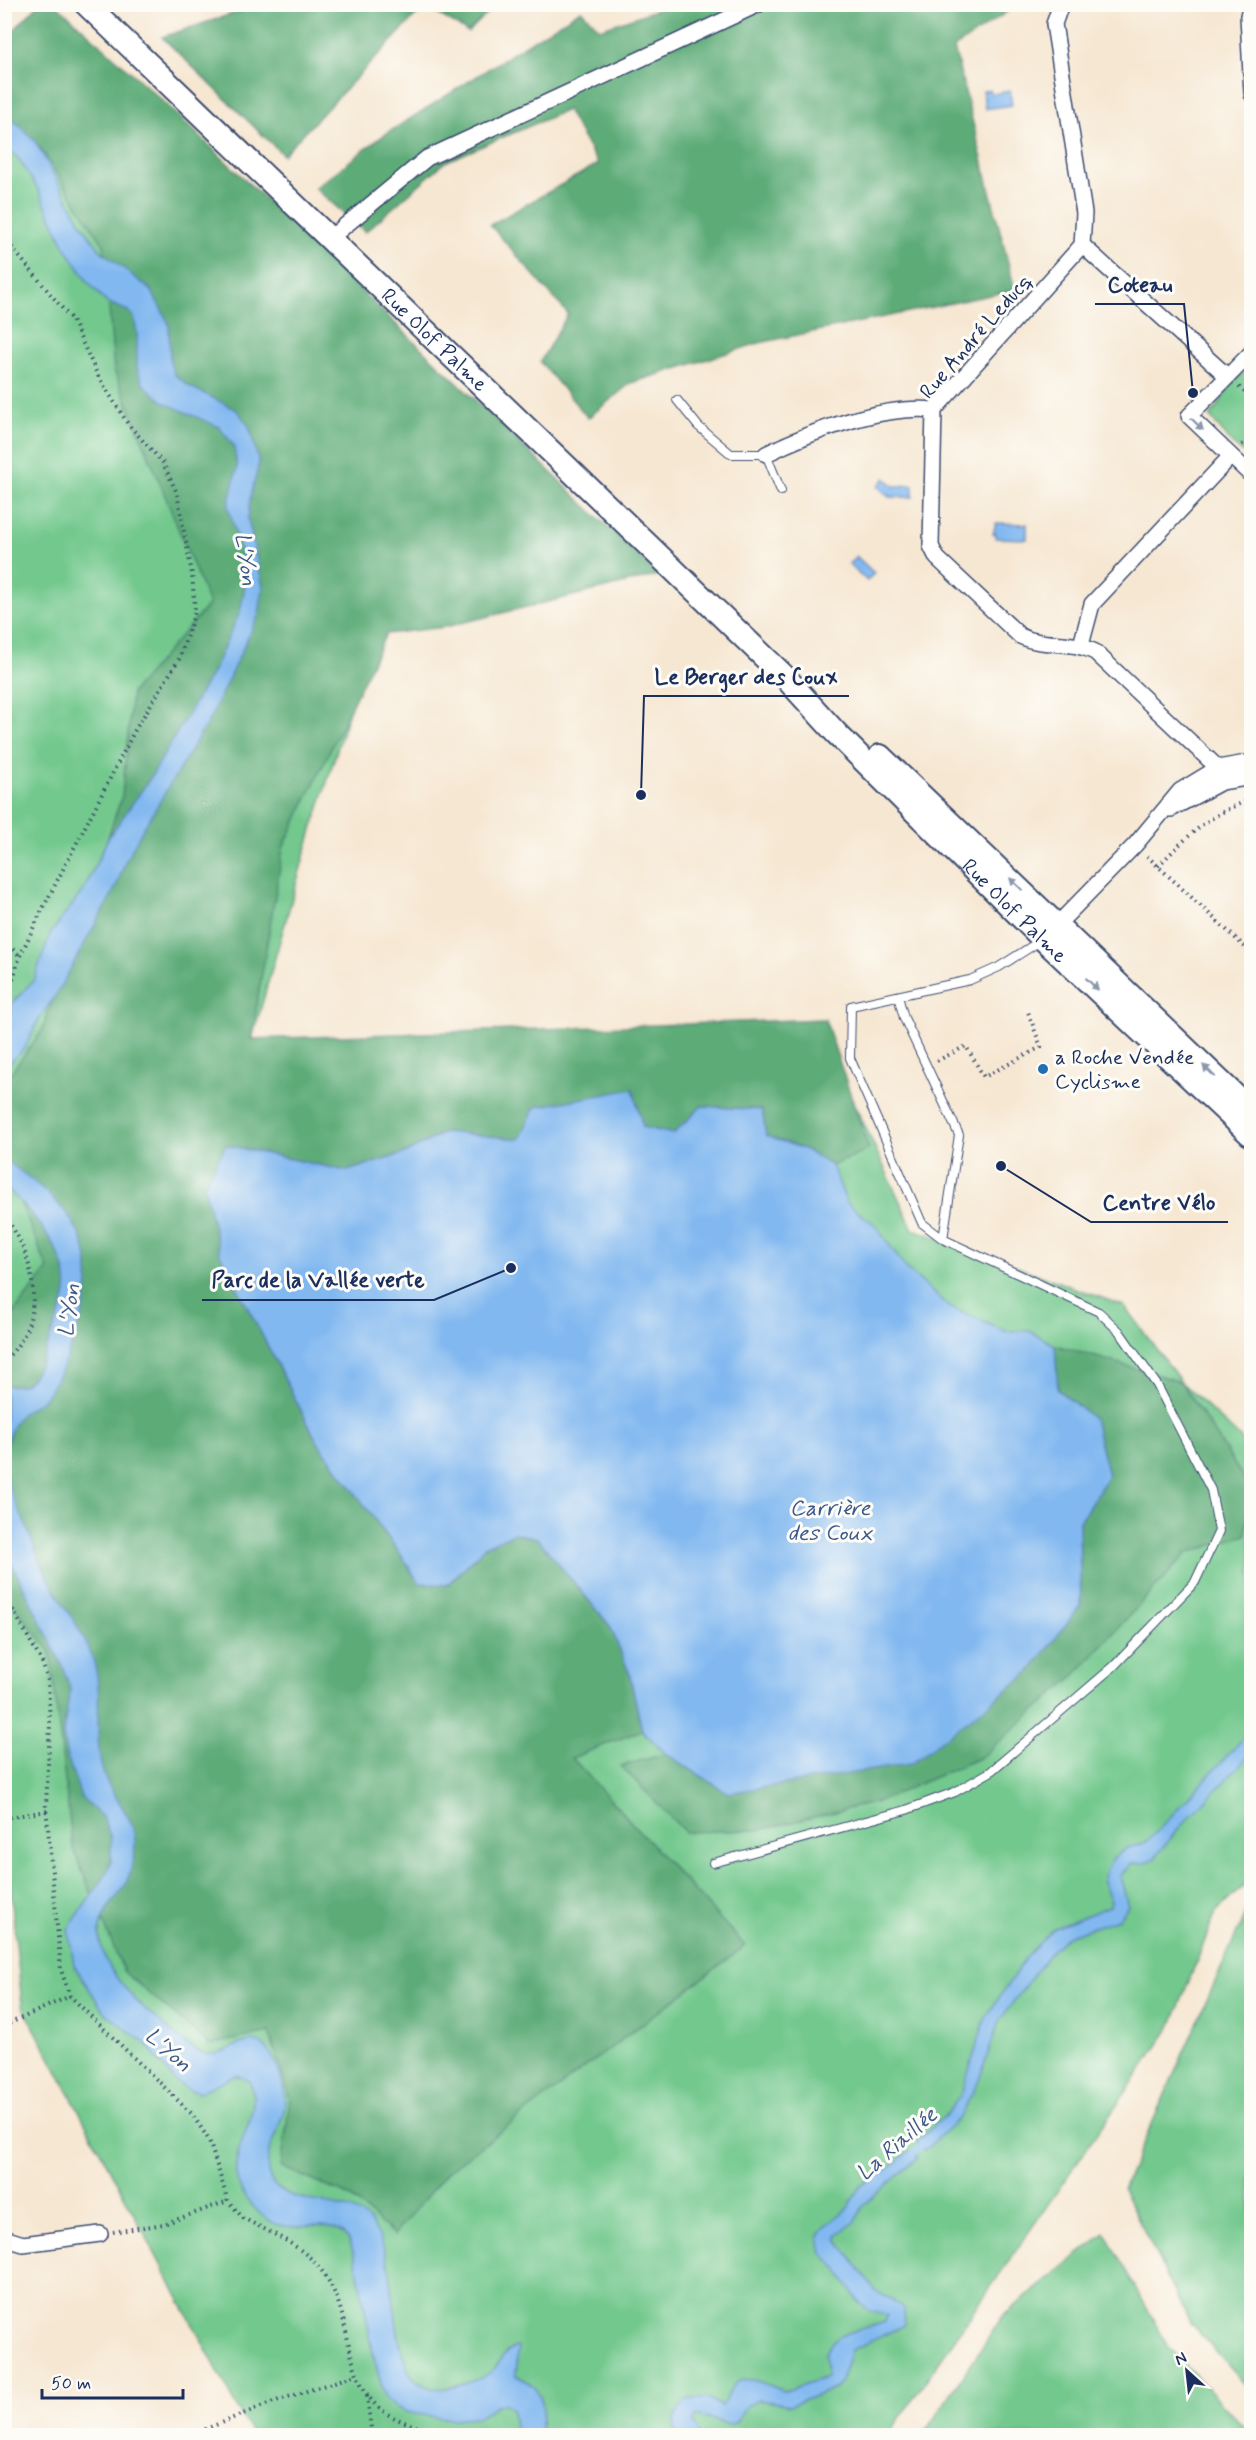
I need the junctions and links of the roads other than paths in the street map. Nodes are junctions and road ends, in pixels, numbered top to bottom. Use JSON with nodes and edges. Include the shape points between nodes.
{"nodes":[{"id":1,"x":86,"y":4,"type":"edge"},
{"id":2,"x":759,"y":4,"type":"edge"},
{"id":3,"x":1061,"y":4,"type":"edge"},
{"id":4,"x":1251,"y":4,"type":"edge"},
{"id":5,"x":1251,"y":94,"type":"edge"},
{"id":6,"x":329,"y":239,"type":"junction"},
{"id":7,"x":1082,"y":245,"type":"junction"},
{"id":8,"x":1251,"y":352,"type":"edge"},
{"id":9,"x":1227,"y":376,"type":"junction"},
{"id":10,"x":677,"y":400,"type":"dead end"},
{"id":11,"x":934,"y":410,"type":"junction"},
{"id":12,"x":766,"y":454,"type":"junction"},
{"id":13,"x":1231,"y":456,"type":"junction"},
{"id":14,"x":1251,"y":476,"type":"edge"},
{"id":15,"x":782,"y":491,"type":"dead end"},
{"id":16,"x":1081,"y":645,"type":"junction"},
{"id":17,"x":1251,"y":762,"type":"edge"},
{"id":18,"x":1220,"y":775,"type":"junction"},
{"id":19,"x":1251,"y":777,"type":"edge"},
{"id":20,"x":1051,"y":932,"type":"junction"},
{"id":21,"x":898,"y":996,"type":"junction"},
{"id":22,"x":1251,"y":1112,"type":"edge"},
{"id":23,"x":1251,"y":1136,"type":"edge"},
{"id":24,"x":943,"y":1239,"type":"junction"},
{"id":25,"x":713,"y":1863,"type":"dead end"},
{"id":26,"x":100,"y":2234,"type":"road end"},
{"id":27,"x":4,"y":2238,"type":"edge"}],
"edges":[{"from":1,"to":6,"type":"main road","name":"Rue Olof Palme"},
{"from":2,"to":6,"type":"street","via":[[427,158]]},
{"from":3,"to":7,"type":"street","via":[[1054,24],[1084,213]]},
{"from":4,"to":5,"type":"street"},
{"from":6,"to":20,"type":"main road","name":"Rue Olof Palme","via":[[785,676],[847,725]]},
{"from":7,"to":9,"type":"street"},
{"from":7,"to":11,"type":"street","name":"Rue André Leducq"},
{"from":8,"to":9,"type":"street"},
{"from":9,"to":13,"type":"street","one_way":true,"via":[[1189,416]]},
{"from":10,"to":12,"type":"lane","via":[[698,426],[731,454]]},
{"from":11,"to":12,"type":"street","via":[[909,408],[808,433]]},
{"from":11,"to":16,"type":"street","name":"Rue André Leducq","via":[[930,539],[937,558],[1020,636],[1032,643]]},
{"from":12,"to":15,"type":"lane"},
{"from":13,"to":14,"type":"street"},
{"from":13,"to":16,"type":"street","via":[[1092,604]]},
{"from":16,"to":18,"type":"street","via":[[1095,652]]},
{"from":17,"to":18,"type":"street"},
{"from":18,"to":19,"type":"street"},
{"from":18,"to":20,"type":"street","via":[[1180,791],[1162,816]]},
{"from":20,"to":21,"type":"lane","via":[[999,967],[970,980]]},
{"from":22,"to":20,"type":"main road","name":"Rue Olof Palme","one_way":true},
{"from":20,"to":23,"type":"main road","name":"Rue Olof Palme","one_way":true},
{"from":21,"to":24,"type":"lane","via":[[904,1018],[959,1135]]},
{"from":21,"to":24,"type":"lane","via":[[851,1006],[850,1058],[922,1223]]},
{"from":24,"to":25,"type":"lane","via":[[1099,1312],[1119,1331],[1156,1385],[1211,1490],[1219,1531],[1195,1582],[1114,1666],[990,1772],[955,1792],[906,1810]]},
{"from":26,"to":27,"type":"street","via":[[22,2244]]}]}
